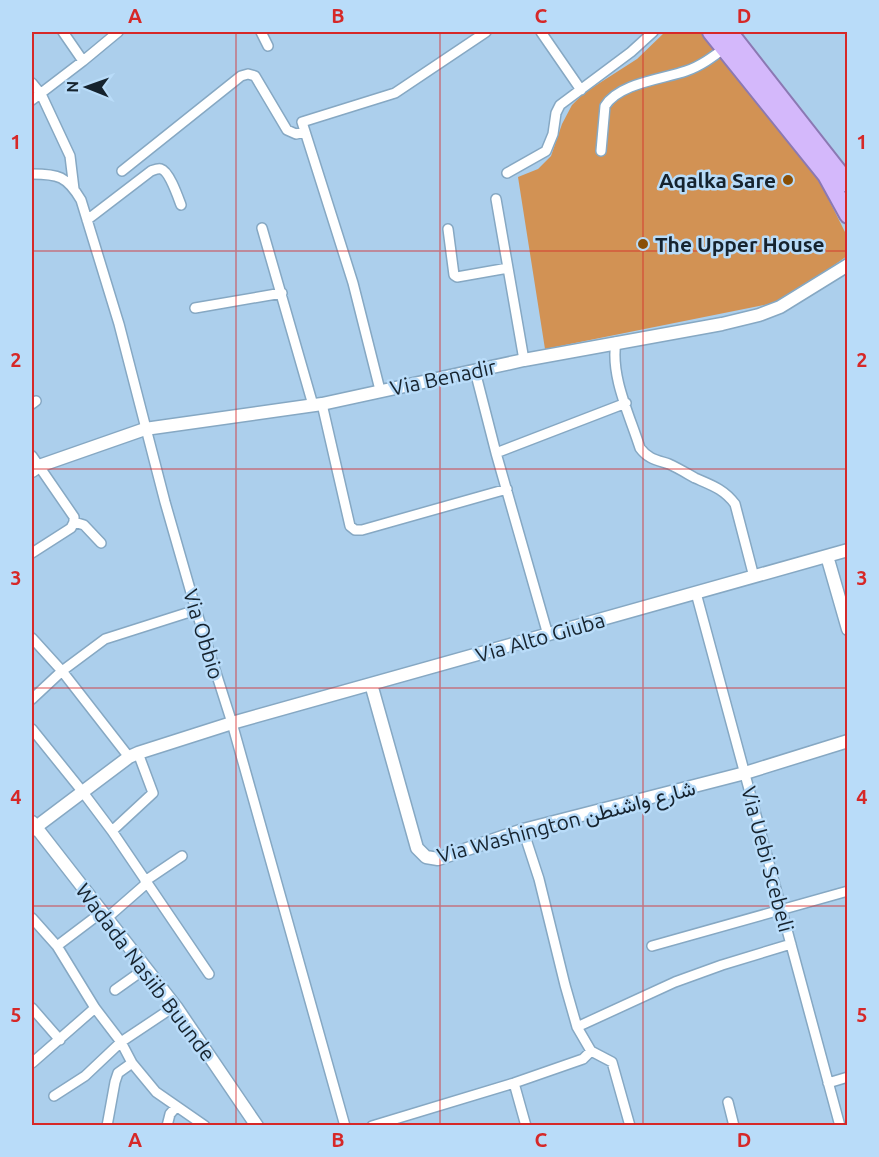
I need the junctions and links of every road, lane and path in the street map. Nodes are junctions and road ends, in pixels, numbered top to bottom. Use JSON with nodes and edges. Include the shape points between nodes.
{"nodes":[{"id":1,"x":63,"y":32,"type":"edge"},
{"id":2,"x":118,"y":32,"type":"edge"},
{"id":3,"x":261,"y":32,"type":"edge"},
{"id":4,"x":486,"y":32,"type":"edge"},
{"id":5,"x":541,"y":32,"type":"edge"},
{"id":6,"x":653,"y":32,"type":"edge"},
{"id":7,"x":711,"y":32,"type":"edge"},
{"id":8,"x":730,"y":40,"type":"edge"},
{"id":9,"x":268,"y":46,"type":"dead end"},
{"id":10,"x":83,"y":61,"type":"junction"},
{"id":11,"x":32,"y":83,"type":"edge"},
{"id":12,"x":581,"y":90,"type":"junction"},
{"id":13,"x":41,"y":94,"type":"junction"},
{"id":14,"x":32,"y":100,"type":"edge"},
{"id":15,"x":305,"y":132,"type":"junction"},
{"id":16,"x":601,"y":151,"type":"dead end"},
{"id":17,"x":122,"y":171,"type":"dead end"},
{"id":18,"x":507,"y":172,"type":"dead end"},
{"id":19,"x":32,"y":174,"type":"edge"},
{"id":20,"x":848,"y":184,"type":"edge"},
{"id":21,"x":74,"y":189,"type":"junction"},
{"id":22,"x":496,"y":199,"type":"dead end"},
{"id":23,"x":181,"y":205,"type":"dead end"},
{"id":24,"x":848,"y":215,"type":"edge"},
{"id":25,"x":87,"y":220,"type":"junction"},
{"id":26,"x":262,"y":228,"type":"dead end"},
{"id":27,"x":448,"y":229,"type":"dead end"},
{"id":28,"x":848,"y":265,"type":"edge"},
{"id":29,"x":508,"y":268,"type":"junction"},
{"id":30,"x":282,"y":293,"type":"junction"},
{"id":31,"x":195,"y":308,"type":"dead end"},
{"id":32,"x":616,"y":342,"type":"junction"},
{"id":33,"x":524,"y":360,"type":"junction"},
{"id":34,"x":475,"y":371,"type":"junction"},
{"id":35,"x":380,"y":390,"type":"junction"},
{"id":36,"x":626,"y":403,"type":"junction"},
{"id":37,"x":317,"y":405,"type":"junction"},
{"id":38,"x":145,"y":429,"type":"junction"},
{"id":39,"x":496,"y":453,"type":"junction"},
{"id":40,"x":34,"y":464,"type":"edge"},
{"id":41,"x":507,"y":489,"type":"junction"},
{"id":42,"x":74,"y":522,"type":"junction"},
{"id":43,"x":101,"y":543,"type":"dead end"},
{"id":44,"x":848,"y":550,"type":"edge"},
{"id":45,"x":32,"y":553,"type":"edge"},
{"id":46,"x":827,"y":556,"type":"junction"},
{"id":47,"x":754,"y":577,"type":"junction"},
{"id":48,"x":696,"y":593,"type":"junction"},
{"id":49,"x":196,"y":610,"type":"junction"},
{"id":50,"x":848,"y":629,"type":"edge"},
{"id":51,"x":548,"y":634,"type":"junction"},
{"id":52,"x":32,"y":638,"type":"edge"},
{"id":53,"x":62,"y":670,"type":"junction"},
{"id":54,"x":371,"y":684,"type":"junction"},
{"id":55,"x":32,"y":699,"type":"edge"},
{"id":56,"x":232,"y":723,"type":"junction"},
{"id":57,"x":32,"y":729,"type":"edge"},
{"id":58,"x":848,"y":741,"type":"edge"},
{"id":59,"x":133,"y":755,"type":"junction"},
{"id":60,"x":745,"y":773,"type":"junction"},
{"id":61,"x":82,"y":791,"type":"junction"},
{"id":62,"x":33,"y":826,"type":"edge"},
{"id":63,"x":523,"y":830,"type":"junction"},
{"id":64,"x":112,"y":831,"type":"junction"},
{"id":65,"x":182,"y":856,"type":"dead end"},
{"id":66,"x":146,"y":882,"type":"junction"},
{"id":67,"x":848,"y":891,"type":"edge"},
{"id":68,"x":781,"y":909,"type":"junction"},
{"id":69,"x":104,"y":915,"type":"junction"},
{"id":70,"x":32,"y":918,"type":"edge"},
{"id":71,"x":791,"y":944,"type":"junction"},
{"id":72,"x":57,"y":946,"type":"junction"},
{"id":73,"x":652,"y":946,"type":"dead end"},
{"id":74,"x":146,"y":968,"type":"junction"},
{"id":75,"x":209,"y":974,"type":"dead end"},
{"id":76,"x":115,"y":990,"type":"dead end"},
{"id":77,"x":175,"y":1006,"type":"junction"},
{"id":78,"x":32,"y":1008,"type":"edge"},
{"id":79,"x":95,"y":1008,"type":"junction"},
{"id":80,"x":578,"y":1027,"type":"junction"},
{"id":81,"x":60,"y":1040,"type":"junction"},
{"id":82,"x":122,"y":1042,"type":"junction"},
{"id":83,"x":591,"y":1051,"type":"junction"},
{"id":84,"x":32,"y":1063,"type":"edge"},
{"id":85,"x":132,"y":1063,"type":"junction"},
{"id":86,"x":848,"y":1077,"type":"edge"},
{"id":87,"x":514,"y":1083,"type":"junction"},
{"id":88,"x":828,"y":1083,"type":"junction"},
{"id":89,"x":54,"y":1096,"type":"dead end"},
{"id":90,"x":728,"y":1102,"type":"dead end"},
{"id":91,"x":176,"y":1107,"type":"junction"},
{"id":92,"x":107,"y":1125,"type":"edge"},
{"id":93,"x":167,"y":1125,"type":"edge"},
{"id":94,"x":205,"y":1125,"type":"edge"},
{"id":95,"x":257,"y":1125,"type":"edge"},
{"id":96,"x":345,"y":1125,"type":"edge"},
{"id":97,"x":372,"y":1125,"type":"edge"},
{"id":98,"x":526,"y":1125,"type":"edge"},
{"id":99,"x":630,"y":1125,"type":"edge"},
{"id":100,"x":734,"y":1125,"type":"edge"},
{"id":101,"x":840,"y":1125,"type":"edge"}],
"edges":[{"from":1,"to":10,"type":"street"},
{"from":2,"to":10,"type":"street"},
{"from":3,"to":9,"type":"street"},
{"from":4,"to":15,"type":"street","via":[[395,93],[302,122]]},
{"from":5,"to":12,"type":"street"},
{"from":6,"to":12,"type":"street"},
{"from":7,"to":8,"type":"highway"},
{"from":8,"to":16,"type":"street","via":[[701,65],[609,99]]},
{"from":8,"to":20,"type":"highway"},
{"from":8,"to":24,"type":"highway","via":[[826,175]]},
{"from":10,"to":13,"type":"street"},
{"from":11,"to":13,"type":"street","name":"Via Obbio"},
{"from":12,"to":18,"type":"street","via":[[560,105],[546,151]]},
{"from":13,"to":14,"type":"street"},
{"from":13,"to":21,"type":"street","name":"Via Obbio","via":[[70,156]]},
{"from":15,"to":17,"type":"street","via":[[287,130],[255,76],[248,74]]},
{"from":15,"to":35,"type":"street","via":[[353,283]]},
{"from":19,"to":21,"type":"street","via":[[61,177]]},
{"from":21,"to":25,"type":"street","name":"Via Obbio"},
{"from":22,"to":29,"type":"street"},
{"from":23,"to":25,"type":"street","via":[[168,174],[158,169]]},
{"from":25,"to":38,"type":"street","name":"Via Obbio","via":[[119,324]]},
{"from":26,"to":30,"type":"street"},
{"from":27,"to":29,"type":"street","via":[[457,276]]},
{"from":28,"to":32,"type":"street","name":"Via Benadir","via":[[780,308],[759,315]]},
{"from":29,"to":33,"type":"street"},
{"from":30,"to":31,"type":"street"},
{"from":30,"to":37,"type":"street"},
{"from":32,"to":33,"type":"street","name":"Via Benadir"},
{"from":32,"to":36,"type":"street","via":[[614,355]]},
{"from":33,"to":34,"type":"street","name":"Via Benadir"},
{"from":34,"to":35,"type":"street","name":"Via Benadir"},
{"from":34,"to":39,"type":"street"},
{"from":35,"to":37,"type":"street","name":"Via Benadir"},
{"from":36,"to":39,"type":"street"},
{"from":36,"to":47,"type":"street","via":[[645,455],[718,488],[735,504]]},
{"from":37,"to":38,"type":"street","name":"Via Benadir"},
{"from":37,"to":41,"type":"street","via":[[350,526],[355,530]]},
{"from":38,"to":40,"type":"street","name":"Via Benadir"},
{"from":38,"to":49,"type":"street","name":"Via Obbio"},
{"from":39,"to":41,"type":"street"},
{"from":40,"to":42,"type":"street"},
{"from":41,"to":51,"type":"street"},
{"from":42,"to":43,"type":"street","via":[[84,525]]},
{"from":42,"to":45,"type":"street"},
{"from":44,"to":46,"type":"street","name":"Via Alto Giuba"},
{"from":46,"to":47,"type":"street","name":"Via Alto Giuba"},
{"from":46,"to":50,"type":"street"},
{"from":47,"to":48,"type":"street","name":"Via Alto Giuba"},
{"from":48,"to":51,"type":"street","name":"Via Alto Giuba"},
{"from":48,"to":60,"type":"street","name":"Via Uebi Scebeli"},
{"from":49,"to":53,"type":"street","via":[[105,639]]},
{"from":49,"to":56,"type":"street","name":"Via Obbio"},
{"from":51,"to":54,"type":"street","name":"Via Alto Giuba"},
{"from":52,"to":53,"type":"street"},
{"from":53,"to":55,"type":"street"},
{"from":53,"to":59,"type":"street"},
{"from":54,"to":56,"type":"street","name":"Via Alto Giuba"},
{"from":54,"to":63,"type":"street","name":"Via Washington شارع واشنطن","via":[[417,848],[426,857],[438,859]]},
{"from":56,"to":59,"type":"street","name":"Via Alto Giuba"},
{"from":56,"to":96,"type":"street","name":"Via Obbio"},
{"from":57,"to":61,"type":"street"},
{"from":58,"to":60,"type":"street","name":"Via Washington شارع واشنطن"},
{"from":59,"to":61,"type":"street","name":"Via Alto Giuba"},
{"from":59,"to":64,"type":"street","via":[[153,793]]},
{"from":60,"to":63,"type":"street","name":"Via Washington شارع واشنطن"},
{"from":60,"to":68,"type":"street","name":"Via Uebi Scebeli"},
{"from":61,"to":62,"type":"street","name":"Via Alto Giuba"},
{"from":61,"to":64,"type":"street"},
{"from":62,"to":69,"type":"street","name":"Wadada Nasiib Buunde"},
{"from":63,"to":80,"type":"street"},
{"from":64,"to":66,"type":"street"},
{"from":65,"to":66,"type":"street"},
{"from":66,"to":69,"type":"street"},
{"from":66,"to":75,"type":"street"},
{"from":67,"to":68,"type":"street"},
{"from":68,"to":71,"type":"street","name":"Via Uebi Scebeli"},
{"from":68,"to":73,"type":"street"},
{"from":69,"to":72,"type":"street"},
{"from":69,"to":74,"type":"street","name":"Wadada Nasiib Buunde"},
{"from":70,"to":72,"type":"street"},
{"from":71,"to":80,"type":"street","via":[[675,982]]},
{"from":71,"to":88,"type":"street","name":"Via Uebi Scebeli"},
{"from":72,"to":79,"type":"street"},
{"from":74,"to":76,"type":"street"},
{"from":74,"to":77,"type":"street","name":"Wadada Nasiib Buunde"},
{"from":77,"to":82,"type":"street"},
{"from":77,"to":95,"type":"street","name":"Wadada Nasiib Buunde"},
{"from":78,"to":81,"type":"street"},
{"from":79,"to":81,"type":"street"},
{"from":79,"to":82,"type":"street"},
{"from":80,"to":83,"type":"street"},
{"from":81,"to":84,"type":"street"},
{"from":82,"to":85,"type":"street"},
{"from":82,"to":89,"type":"street","via":[[85,1076]]},
{"from":83,"to":87,"type":"street","via":[[583,1059]]},
{"from":83,"to":99,"type":"street","via":[[612,1062]]},
{"from":85,"to":91,"type":"street","via":[[156,1092]]},
{"from":85,"to":92,"type":"street","via":[[118,1073]]},
{"from":86,"to":88,"type":"street"},
{"from":87,"to":97,"type":"street"},
{"from":87,"to":98,"type":"street"},
{"from":88,"to":101,"type":"street","name":"Via Uebi Scebeli"},
{"from":90,"to":100,"type":"street"},
{"from":91,"to":93,"type":"street"},
{"from":91,"to":94,"type":"street"}]}
